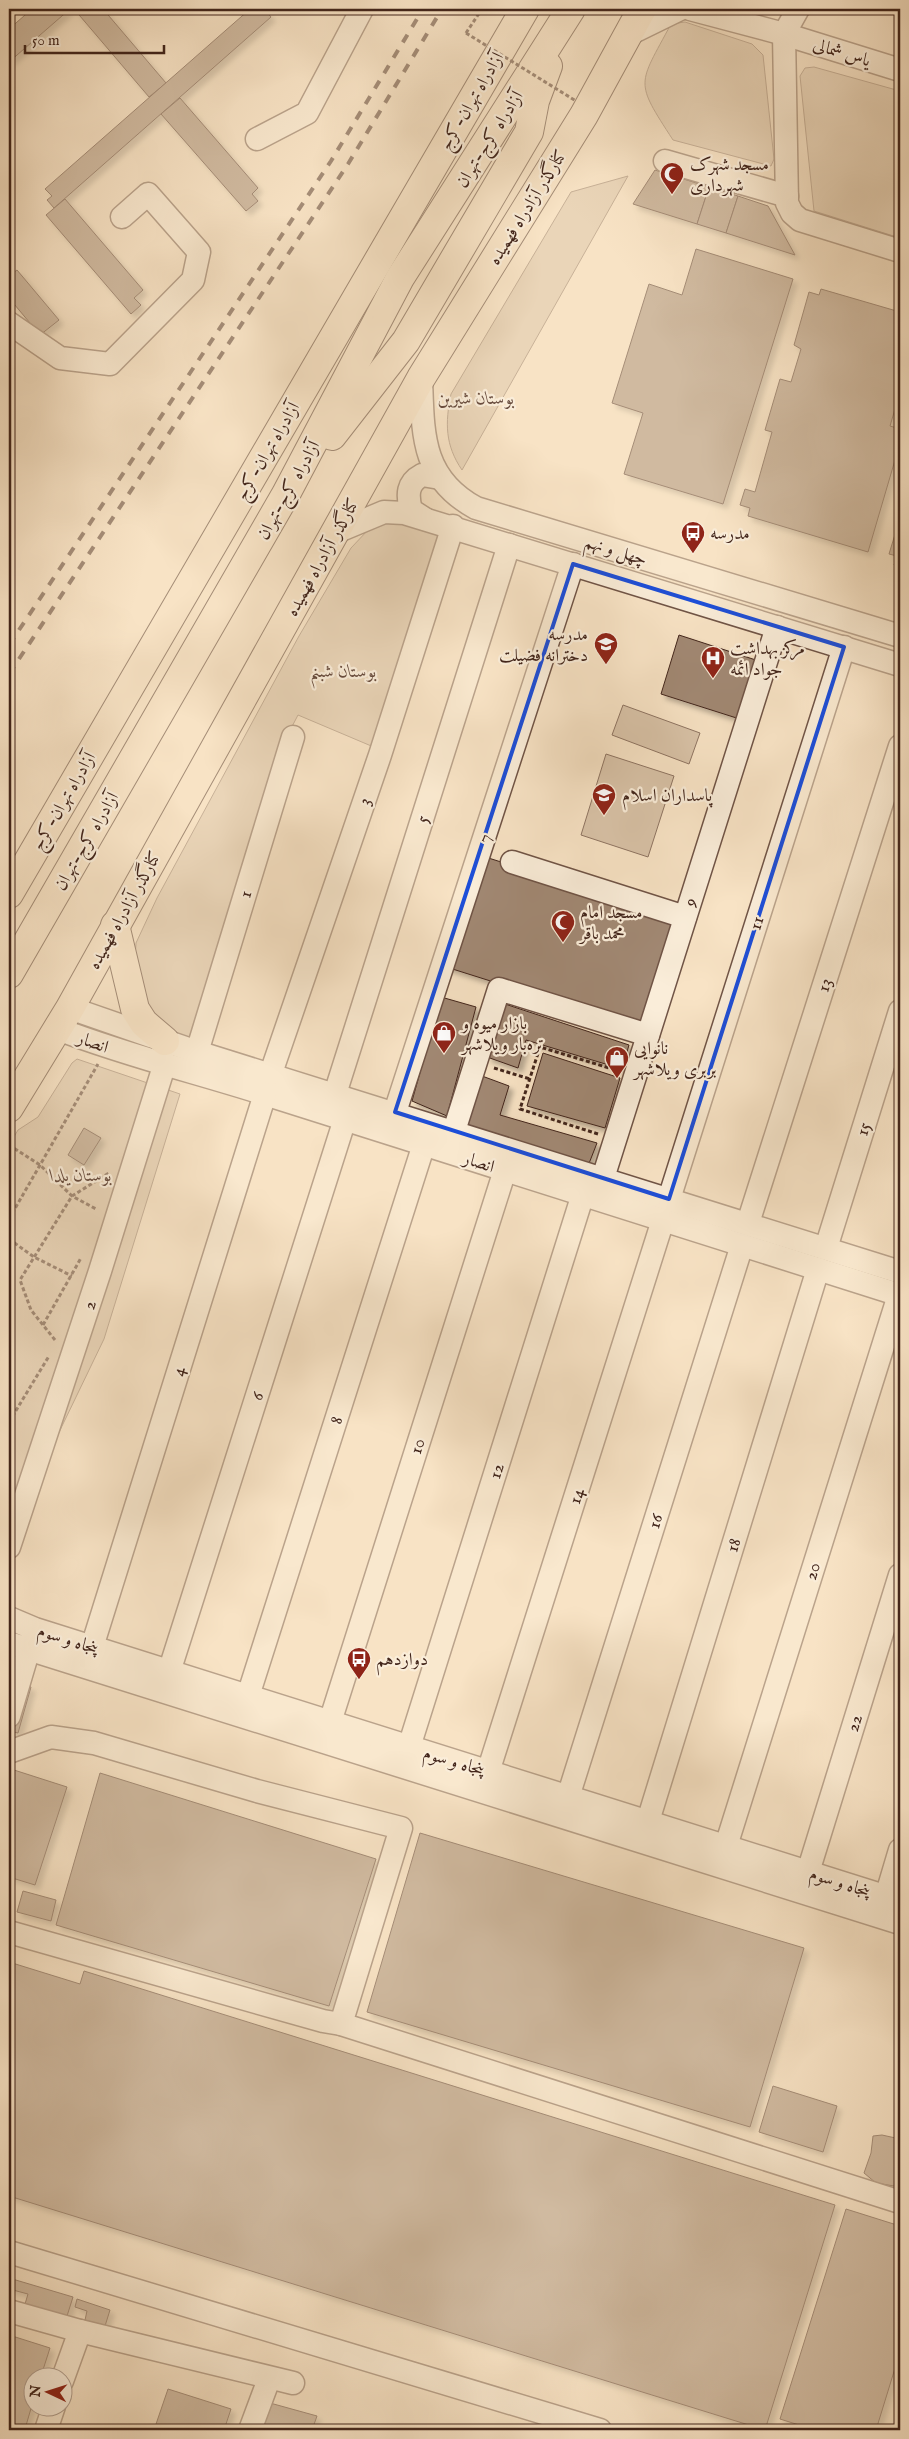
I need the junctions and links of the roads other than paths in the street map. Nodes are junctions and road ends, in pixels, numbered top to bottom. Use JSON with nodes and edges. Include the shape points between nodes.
{"nodes":[{"id":1,"x":362,"y":9,"type":"edge"},
{"id":2,"x":525,"y":9,"type":"edge"},
{"id":3,"x":642,"y":9,"type":"edge"},
{"id":4,"x":680,"y":9,"type":"edge"},
{"id":5,"x":690,"y":9,"type":"edge"},
{"id":6,"x":798,"y":9,"type":"edge"},
{"id":7,"x":570,"y":10,"type":"edge"},
{"id":8,"x":784,"y":34,"type":"junction"},
{"id":9,"x":627,"y":35,"type":"junction"},
{"id":10,"x":900,"y":70,"type":"edge"},
{"id":11,"x":257,"y":139,"type":"dead end"},
{"id":12,"x":665,"y":161,"type":"dead end"},
{"id":13,"x":787,"y":196,"type":"junction"},
{"id":14,"x":122,"y":217,"type":"dead end"},
{"id":15,"x":900,"y":251,"type":"edge"},
{"id":16,"x":9,"y":323,"type":"edge"},
{"id":17,"x":421,"y":378,"type":"junction"},
{"id":18,"x":440,"y":478,"type":"junction"},
{"id":19,"x":286,"y":494,"type":"junction"},
{"id":20,"x":425,"y":519,"type":"junction"},
{"id":21,"x":453,"y":526,"type":"junction"},
{"id":22,"x":336,"y":532,"type":"junction"},
{"id":23,"x":510,"y":545,"type":"junction"},
{"id":24,"x":573,"y":564,"type":"junction"},
{"id":25,"x":777,"y":627,"type":"junction"},
{"id":26,"x":900,"y":636,"type":"edge"},
{"id":27,"x":844,"y":647,"type":"junction"},
{"id":28,"x":900,"y":665,"type":"edge"},
{"id":29,"x":293,"y":737,"type":"dead end"},
{"id":30,"x":900,"y":746,"type":"edge"},
{"id":31,"x":512,"y":862,"type":"dead end"},
{"id":32,"x":9,"y":894,"type":"edge"},
{"id":33,"x":685,"y":917,"type":"junction"},
{"id":34,"x":115,"y":925,"type":"junction"},
{"id":35,"x":9,"y":974,"type":"edge"},
{"id":36,"x":900,"y":1011,"type":"edge"},
{"id":37,"x":64,"y":1019,"type":"junction"},
{"id":38,"x":648,"y":1035,"type":"junction"},
{"id":39,"x":165,"y":1052,"type":"junction"},
{"id":40,"x":197,"y":1052,"type":"junction"},
{"id":41,"x":268,"y":1084,"type":"junction"},
{"id":42,"x":335,"y":1094,"type":"junction"},
{"id":43,"x":9,"y":1108,"type":"edge"},
{"id":44,"x":395,"y":1112,"type":"junction"},
{"id":45,"x":345,"y":1120,"type":"junction"},
{"id":46,"x":454,"y":1131,"type":"junction"},
{"id":47,"x":424,"y":1144,"type":"junction"},
{"id":48,"x":505,"y":1170,"type":"junction"},
{"id":49,"x":603,"y":1178,"type":"junction"},
{"id":50,"x":583,"y":1194,"type":"junction"},
{"id":51,"x":669,"y":1198,"type":"junction"},
{"id":52,"x":663,"y":1220,"type":"junction"},
{"id":53,"x":748,"y":1223,"type":"junction"},
{"id":54,"x":742,"y":1245,"type":"junction"},
{"id":55,"x":826,"y":1248,"type":"junction"},
{"id":56,"x":818,"y":1270,"type":"junction"},
{"id":57,"x":900,"y":1272,"type":"edge"},
{"id":58,"x":899,"y":1295,"type":"edge"},
{"id":59,"x":9,"y":1547,"type":"edge"},
{"id":60,"x":900,"y":1575,"type":"edge"},
{"id":61,"x":9,"y":1618,"type":"edge"},
{"id":62,"x":24,"y":1641,"type":"edge"},
{"id":63,"x":92,"y":1647,"type":"junction"},
{"id":64,"x":169,"y":1672,"type":"junction"},
{"id":65,"x":248,"y":1696,"type":"junction"},
{"id":66,"x":9,"y":1716,"type":"edge"},
{"id":67,"x":330,"y":1722,"type":"junction"},
{"id":68,"x":409,"y":1747,"type":"junction"},
{"id":69,"x":9,"y":1752,"type":"edge"},
{"id":70,"x":488,"y":1772,"type":"junction"},
{"id":71,"x":568,"y":1797,"type":"junction"},
{"id":72,"x":648,"y":1822,"type":"junction"},
{"id":73,"x":726,"y":1846,"type":"junction"},
{"id":74,"x":900,"y":1850,"type":"edge"},
{"id":75,"x":808,"y":1872,"type":"junction"},
{"id":76,"x":893,"y":1899,"type":"edge"},
{"id":77,"x":900,"y":1923,"type":"edge"},
{"id":78,"x":9,"y":1932,"type":"edge"},
{"id":79,"x":342,"y":2024,"type":"junction"},
{"id":80,"x":900,"y":2202,"type":"edge"},
{"id":81,"x":9,"y":2252,"type":"edge"},
{"id":82,"x":9,"y":2311,"type":"edge"},
{"id":83,"x":80,"y":2330,"type":"junction"},
{"id":84,"x":68,"y":2366,"type":"edge"},
{"id":85,"x":269,"y":2379,"type":"junction"},
{"id":86,"x":293,"y":2384,"type":"dead end"},
{"id":87,"x":51,"y":2416,"type":"edge"},
{"id":88,"x":46,"y":2430,"type":"edge"},
{"id":89,"x":250,"y":2430,"type":"edge"},
{"id":90,"x":599,"y":2430,"type":"edge"}],
"edges":[{"from":1,"to":11,"type":"street","via":[[307,114]]},
{"from":2,"to":32,"type":"main road","name":"آزادراه تهران-کرج"},
{"from":3,"to":9,"type":"main road","name":"کنارگذر آزادراه فهمیده"},
{"from":4,"to":9,"type":"street"},
{"from":5,"to":8,"type":"street","name":"یاس شمالی"},
{"from":6,"to":8,"type":"street"},
{"from":7,"to":19,"type":"main road","name":"آزادراه کرج-تهران","via":[[400,278]]},
{"from":7,"to":19,"type":"main road","via":[[535,101],[529,132],[406,341]]},
{"from":8,"to":10,"type":"street","name":"یاس شمالی"},
{"from":8,"to":13,"type":"street"},
{"from":9,"to":17,"type":"main road","name":"کنارگذر آزادراه فهمیده","via":[[584,115]]},
{"from":12,"to":13,"type":"street"},
{"from":13,"to":15,"type":"street","via":[[792,213],[800,220]]},
{"from":14,"to":16,"type":"street","via":[[148,194],[199,252],[193,280],[110,364],[60,358]]},
{"from":17,"to":18,"type":"street","name":"چهل و نهم","via":[[423,434],[432,465]]},
{"from":17,"to":22,"type":"main road","name":"کنارگذر آزادراه فهمیده"},
{"from":18,"to":20,"type":"street","via":[[422,475],[410,484],[411,510]]},
{"from":18,"to":26,"type":"street","name":"چهل و نهم","via":[[450,490],[476,508]]},
{"from":19,"to":35,"type":"main road","name":"آزادراه کرج-تهران"},
{"from":20,"to":21,"type":"street","name":"چهل و نهم"},
{"from":20,"to":22,"type":"street","name":"چهل و نهم","via":[[384,512]]},
{"from":21,"to":23,"type":"street","name":"چهل و نهم"},
{"from":21,"to":41,"type":"street","name":"3","via":[[380,755]]},
{"from":22,"to":34,"type":"main road","name":"کنارگذر آزادراه فهمیده"},
{"from":23,"to":24,"type":"street","name":"چهل و نهم"},
{"from":23,"to":42,"type":"street","name":"5"},
{"from":24,"to":25,"type":"street","name":"چهل و نهم"},
{"from":24,"to":44,"type":"street","name":"7"},
{"from":25,"to":27,"type":"street","name":"چهل و نهم"},
{"from":25,"to":33,"type":"street","name":"9"},
{"from":27,"to":28,"type":"street","name":"چهل و نهم"},
{"from":27,"to":51,"type":"street","name":"11"},
{"from":29,"to":40,"type":"street","name":"1"},
{"from":30,"to":53,"type":"street","name":"13"},
{"from":31,"to":33,"type":"street"},
{"from":33,"to":38,"type":"street","name":"9"},
{"from":34,"to":37,"type":"main road","name":"کنارگذر آزادراه فهمیده"},
{"from":34,"to":39,"type":"main road","via":[[135,1008]]},
{"from":36,"to":55,"type":"street","name":"15"},
{"from":37,"to":39,"type":"street","name":"انصار"},
{"from":37,"to":39,"type":"street","name":"انصار","via":[[107,1048]]},
{"from":37,"to":43,"type":"main road","name":"کنارگذر آزادراه فهمیده"},
{"from":38,"to":46,"type":"street","via":[[499,989]]},
{"from":38,"to":49,"type":"street","name":"9"},
{"from":39,"to":40,"type":"street","name":"انصار"},
{"from":39,"to":41,"type":"street","name":"انصار"},
{"from":39,"to":59,"type":"street","name":"2","via":[[100,1271]]},
{"from":40,"to":41,"type":"street","name":"انصار"},
{"from":41,"to":42,"type":"street","name":"انصار"},
{"from":41,"to":45,"type":"street","name":"انصار"},
{"from":41,"to":63,"type":"street","name":"4"},
{"from":42,"to":44,"type":"street","name":"انصار"},
{"from":44,"to":46,"type":"street","name":"انصار"},
{"from":45,"to":47,"type":"street","name":"انصار"},
{"from":45,"to":64,"type":"street","name":"6"},
{"from":46,"to":49,"type":"street","name":"انصار"},
{"from":47,"to":48,"type":"street","name":"انصار"},
{"from":47,"to":65,"type":"street","name":"8"},
{"from":48,"to":50,"type":"street","name":"انصار"},
{"from":48,"to":67,"type":"street","name":"10"},
{"from":49,"to":51,"type":"street","name":"انصار"},
{"from":50,"to":52,"type":"street","name":"انصار"},
{"from":50,"to":68,"type":"street","name":"12"},
{"from":51,"to":53,"type":"street","name":"انصار"},
{"from":52,"to":54,"type":"street","name":"انصار"},
{"from":52,"to":70,"type":"street","name":"14"},
{"from":53,"to":55,"type":"street","name":"انصار"},
{"from":54,"to":56,"type":"street","name":"انصار"},
{"from":54,"to":71,"type":"street","name":"16"},
{"from":55,"to":57,"type":"street","name":"انصار"},
{"from":56,"to":58,"type":"street","name":"انصار"},
{"from":56,"to":72,"type":"street","name":"18"},
{"from":58,"to":73,"type":"street","name":"20"},
{"from":60,"to":75,"type":"street","name":"22"},
{"from":61,"to":62,"type":"street","name":"پنجاه و سوم"},
{"from":62,"to":63,"type":"street","name":"پنجاه و سوم"},
{"from":62,"to":66,"type":"street"},
{"from":62,"to":77,"type":"street","name":"پنجاه و سوم"},
{"from":63,"to":64,"type":"street","name":"پنجاه و سوم"},
{"from":64,"to":65,"type":"street","name":"پنجاه و سوم"},
{"from":65,"to":67,"type":"street","name":"پنجاه و سوم"},
{"from":67,"to":68,"type":"street","name":"پنجاه و سوم"},
{"from":68,"to":70,"type":"street","name":"پنجاه و سوم"},
{"from":69,"to":79,"type":"street","via":[[51,1737],[94,1743],[257,1791],[401,1828]]},
{"from":70,"to":71,"type":"street","name":"پنجاه و سوم"},
{"from":71,"to":72,"type":"street","name":"پنجاه و سوم"},
{"from":72,"to":73,"type":"street","name":"پنجاه و سوم"},
{"from":73,"to":75,"type":"street","name":"پنجاه و سوم"},
{"from":74,"to":76,"type":"street"},
{"from":75,"to":76,"type":"street","name":"پنجاه و سوم"},
{"from":78,"to":79,"type":"street","via":[[323,2022]]},
{"from":79,"to":80,"type":"street"},
{"from":81,"to":90,"type":"street"},
{"from":82,"to":83,"type":"street"},
{"from":83,"to":84,"type":"street"},
{"from":83,"to":85,"type":"street"},
{"from":85,"to":86,"type":"street"},
{"from":85,"to":89,"type":"street"},
{"from":87,"to":88,"type":"street"}]}
